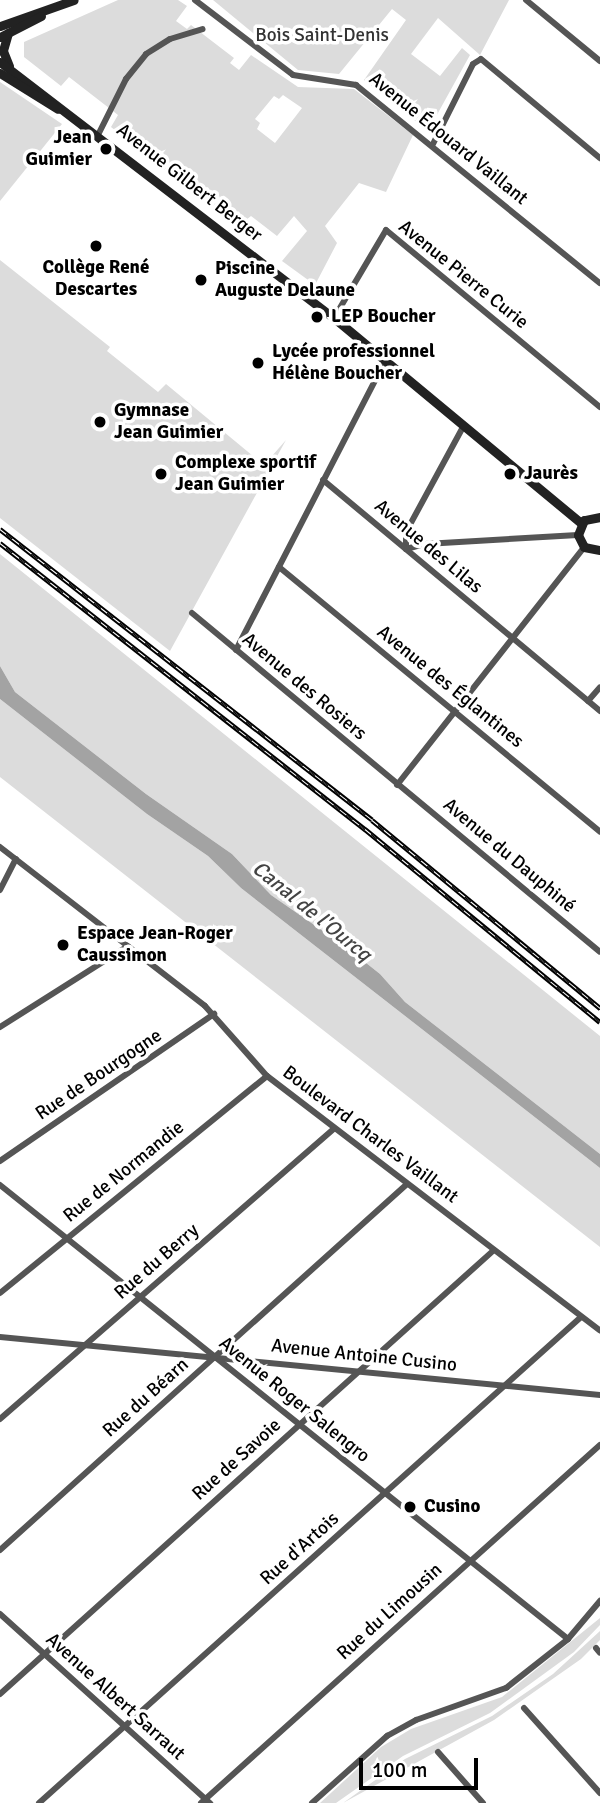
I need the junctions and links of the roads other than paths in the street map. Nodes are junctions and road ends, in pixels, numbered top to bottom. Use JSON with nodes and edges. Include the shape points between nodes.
{"nodes":[{"id":1,"x":195,"y":0,"type":"edge"},
{"id":2,"x":526,"y":0,"type":"edge"},
{"id":3,"x":69,"y":2,"type":"edge"},
{"id":4,"x":0,"y":26,"type":"edge"},
{"id":5,"x":204,"y":29,"type":"dead end"},
{"id":6,"x":4,"y":35,"type":"edge"},
{"id":7,"x":600,"y":61,"type":"edge"},
{"id":8,"x":0,"y":62,"type":"edge"},
{"id":9,"x":15,"y":73,"type":"junction"},
{"id":10,"x":0,"y":74,"type":"edge"},
{"id":11,"x":66,"y":111,"type":"junction"},
{"id":12,"x":98,"y":135,"type":"junction"},
{"id":13,"x":433,"y":144,"type":"junction"},
{"id":14,"x":600,"y":158,"type":"edge"},
{"id":15,"x":600,"y":283,"type":"edge"},
{"id":16,"x":334,"y":318,"type":"junction"},
{"id":17,"x":385,"y":361,"type":"junction"},
{"id":18,"x":600,"y":407,"type":"edge"},
{"id":19,"x":463,"y":427,"type":"junction"},
{"id":20,"x":323,"y":481,"type":"junction"},
{"id":21,"x":600,"y":517,"type":"edge"},
{"id":22,"x":581,"y":523,"type":"junction"},
{"id":23,"x":578,"y":535,"type":"junction"},
{"id":24,"x":584,"y":547,"type":"junction"},
{"id":25,"x":406,"y":549,"type":"junction"},
{"id":26,"x":600,"y":550,"type":"edge"},
{"id":27,"x":279,"y":567,"type":"junction"},
{"id":28,"x":191,"y":613,"type":"dead end"},
{"id":29,"x":512,"y":638,"type":"junction"},
{"id":30,"x":236,"y":650,"type":"junction"},
{"id":31,"x":600,"y":687,"type":"edge"},
{"id":32,"x":588,"y":701,"type":"junction"},
{"id":33,"x":454,"y":711,"type":"junction"},
{"id":34,"x":600,"y":711,"type":"edge"},
{"id":35,"x":397,"y":785,"type":"junction"},
{"id":36,"x":600,"y":832,"type":"edge"},
{"id":37,"x":0,"y":846,"type":"edge"},
{"id":38,"x":16,"y":859,"type":"junction"},
{"id":39,"x":0,"y":890,"type":"edge"},
{"id":40,"x":128,"y":946,"type":"junction"},
{"id":41,"x":600,"y":952,"type":"edge"},
{"id":42,"x":214,"y":1014,"type":"junction"},
{"id":43,"x":0,"y":1027,"type":"edge"},
{"id":44,"x":267,"y":1076,"type":"junction"},
{"id":45,"x":334,"y":1129,"type":"junction"},
{"id":46,"x":0,"y":1161,"type":"edge"},
{"id":47,"x":407,"y":1184,"type":"junction"},
{"id":48,"x":0,"y":1185,"type":"edge"},
{"id":49,"x":66,"y":1239,"type":"junction"},
{"id":50,"x":494,"y":1250,"type":"junction"},
{"id":51,"x":0,"y":1293,"type":"edge"},
{"id":52,"x":140,"y":1298,"type":"junction"},
{"id":53,"x":582,"y":1317,"type":"junction"},
{"id":54,"x":600,"y":1331,"type":"edge"},
{"id":55,"x":0,"y":1337,"type":"edge"},
{"id":56,"x":85,"y":1346,"type":"junction"},
{"id":57,"x":215,"y":1357,"type":"junction"},
{"id":58,"x":361,"y":1371,"type":"junction"},
{"id":59,"x":505,"y":1385,"type":"junction"},
{"id":60,"x":600,"y":1395,"type":"edge"},
{"id":61,"x":0,"y":1419,"type":"edge"},
{"id":62,"x":300,"y":1425,"type":"junction"},
{"id":63,"x":600,"y":1445,"type":"edge"},
{"id":64,"x":385,"y":1493,"type":"junction"},
{"id":65,"x":0,"y":1550,"type":"edge"},
{"id":66,"x":470,"y":1561,"type":"junction"},
{"id":67,"x":600,"y":1601,"type":"edge"},
{"id":68,"x":0,"y":1614,"type":"edge"},
{"id":69,"x":568,"y":1639,"type":"junction"},
{"id":70,"x":44,"y":1655,"type":"junction"},
{"id":71,"x":0,"y":1694,"type":"edge"},
{"id":72,"x":524,"y":1708,"type":"dead end"},
{"id":73,"x":124,"y":1727,"type":"junction"},
{"id":74,"x":438,"y":1752,"type":"dead end"},
{"id":75,"x":600,"y":1793,"type":"edge"},
{"id":76,"x":205,"y":1802,"type":"edge"},
{"id":77,"x":39,"y":1803,"type":"edge"},
{"id":78,"x":312,"y":1803,"type":"edge"},
{"id":79,"x":483,"y":1803,"type":"edge"}],
"edges":[{"from":1,"to":13,"type":"street","name":"Avenue Édouard Vaillant","via":[[293,75],[349,82]]},
{"from":2,"to":7,"type":"street"},
{"from":3,"to":4,"type":"street"},
{"from":3,"to":6,"type":"street"},
{"from":5,"to":12,"type":"street","via":[[170,39],[146,54],[127,79]]},
{"from":6,"to":9,"type":"street","via":[[3,51]]},
{"from":8,"to":9,"type":"street","name":"Avenue Gilbert Berger"},
{"from":9,"to":11,"type":"street","name":"Avenue Gilbert Berger"},
{"from":10,"to":11,"type":"street","name":"Avenue Gilbert Berger"},
{"from":11,"to":12,"type":"street","name":"Avenue Gilbert Berger"},
{"from":12,"to":16,"type":"street","name":"Avenue Gilbert Berger"},
{"from":13,"to":14,"type":"street","via":[[473,64],[481,60]]},
{"from":13,"to":15,"type":"street","name":"Avenue Édouard Vaillant"},
{"from":16,"to":17,"type":"street","name":"Avenue Gilbert Berger"},
{"from":16,"to":18,"type":"street","name":"Avenue Pierre Curie","via":[[386,230]]},
{"from":17,"to":19,"type":"street","name":"Avenue Gilbert Berger"},
{"from":17,"to":20,"type":"street"},
{"from":19,"to":22,"type":"street","name":"Avenue Gilbert Berger"},
{"from":19,"to":25,"type":"street","via":[[406,532]]},
{"from":20,"to":25,"type":"street","name":"Avenue des Lilas"},
{"from":20,"to":27,"type":"street"},
{"from":21,"to":22,"type":"street"},
{"from":22,"to":23,"type":"street"},
{"from":23,"to":24,"type":"street"},
{"from":23,"to":25,"type":"street"},
{"from":24,"to":26,"type":"street"},
{"from":24,"to":29,"type":"street"},
{"from":25,"to":29,"type":"street","name":"Avenue des Lilas"},
{"from":27,"to":30,"type":"street"},
{"from":27,"to":33,"type":"street","name":"Avenue des Églantines"},
{"from":28,"to":30,"type":"street","name":"Avenue des Rosiers"},
{"from":29,"to":32,"type":"street","name":"Avenue des Lilas"},
{"from":29,"to":33,"type":"street"},
{"from":30,"to":35,"type":"street","name":"Avenue des Rosiers"},
{"from":31,"to":32,"type":"street"},
{"from":32,"to":34,"type":"street","name":"Avenue des Lilas"},
{"from":33,"to":35,"type":"street"},
{"from":33,"to":36,"type":"street","name":"Avenue des Églantines"},
{"from":35,"to":41,"type":"street","name":"Avenue du Dauphiné"},
{"from":37,"to":38,"type":"street","name":"Boulevard Charles Vaillant"},
{"from":38,"to":39,"type":"street"},
{"from":38,"to":40,"type":"street","name":"Boulevard Charles Vaillant"},
{"from":40,"to":42,"type":"street","name":"Boulevard Charles Vaillant"},
{"from":40,"to":43,"type":"street"},
{"from":42,"to":44,"type":"street","name":"Boulevard Charles Vaillant"},
{"from":42,"to":46,"type":"street","name":"Rue de Bourgogne"},
{"from":44,"to":45,"type":"street","name":"Boulevard Charles Vaillant"},
{"from":44,"to":49,"type":"street","name":"Rue de Normandie"},
{"from":45,"to":47,"type":"street","name":"Boulevard Charles Vaillant"},
{"from":45,"to":52,"type":"street","name":"Rue du Berry"},
{"from":47,"to":50,"type":"street","name":"Boulevard Charles Vaillant"},
{"from":47,"to":57,"type":"street","name":"Rue du Béarn"},
{"from":48,"to":49,"type":"street","name":"Avenue Roger Salengro"},
{"from":49,"to":51,"type":"street","name":"Rue de Normandie"},
{"from":49,"to":52,"type":"street","name":"Avenue Roger Salengro"},
{"from":50,"to":53,"type":"street","name":"Boulevard Charles Vaillant"},
{"from":50,"to":58,"type":"street","name":"Rue de Savoie"},
{"from":52,"to":56,"type":"street","name":"Rue du Berry"},
{"from":52,"to":57,"type":"street","name":"Avenue Roger Salengro"},
{"from":53,"to":54,"type":"street","name":"Boulevard Charles Vaillant"},
{"from":53,"to":59,"type":"street","name":"Rue d'Artois"},
{"from":55,"to":56,"type":"street","name":"Avenue Antoine Cusino"},
{"from":56,"to":57,"type":"street","name":"Avenue Antoine Cusino"},
{"from":56,"to":61,"type":"street","name":"Rue du Berry"},
{"from":57,"to":58,"type":"street","name":"Avenue Antoine Cusino"},
{"from":57,"to":62,"type":"street","name":"Avenue Roger Salengro"},
{"from":57,"to":65,"type":"street","name":"Rue du Béarn"},
{"from":58,"to":59,"type":"street","name":"Avenue Antoine Cusino"},
{"from":58,"to":62,"type":"street","name":"Rue de Savoie"},
{"from":59,"to":60,"type":"street","name":"Avenue Antoine Cusino"},
{"from":59,"to":64,"type":"street","name":"Rue d'Artois"},
{"from":62,"to":64,"type":"street","name":"Avenue Roger Salengro"},
{"from":62,"to":70,"type":"street","name":"Rue de Savoie"},
{"from":63,"to":66,"type":"street","name":"Rue du Limousin"},
{"from":64,"to":66,"type":"street","name":"Avenue Roger Salengro"},
{"from":64,"to":73,"type":"street","name":"Rue d'Artois"},
{"from":66,"to":69,"type":"street","name":"Avenue Roger Salengro"},
{"from":66,"to":76,"type":"street","name":"Rue du Limousin"},
{"from":67,"to":69,"type":"street"},
{"from":68,"to":70,"type":"street","name":"Avenue Albert Sarraut"},
{"from":69,"to":78,"type":"street","via":[[497,1694],[416,1720],[379,1741]]},
{"from":70,"to":71,"type":"street","name":"Rue de Savoie"},
{"from":70,"to":73,"type":"street","name":"Avenue Albert Sarraut"},
{"from":72,"to":75,"type":"street"},
{"from":73,"to":76,"type":"street","name":"Avenue Albert Sarraut"},
{"from":73,"to":77,"type":"street","name":"Rue d'Artois"},
{"from":74,"to":79,"type":"street"}]}
